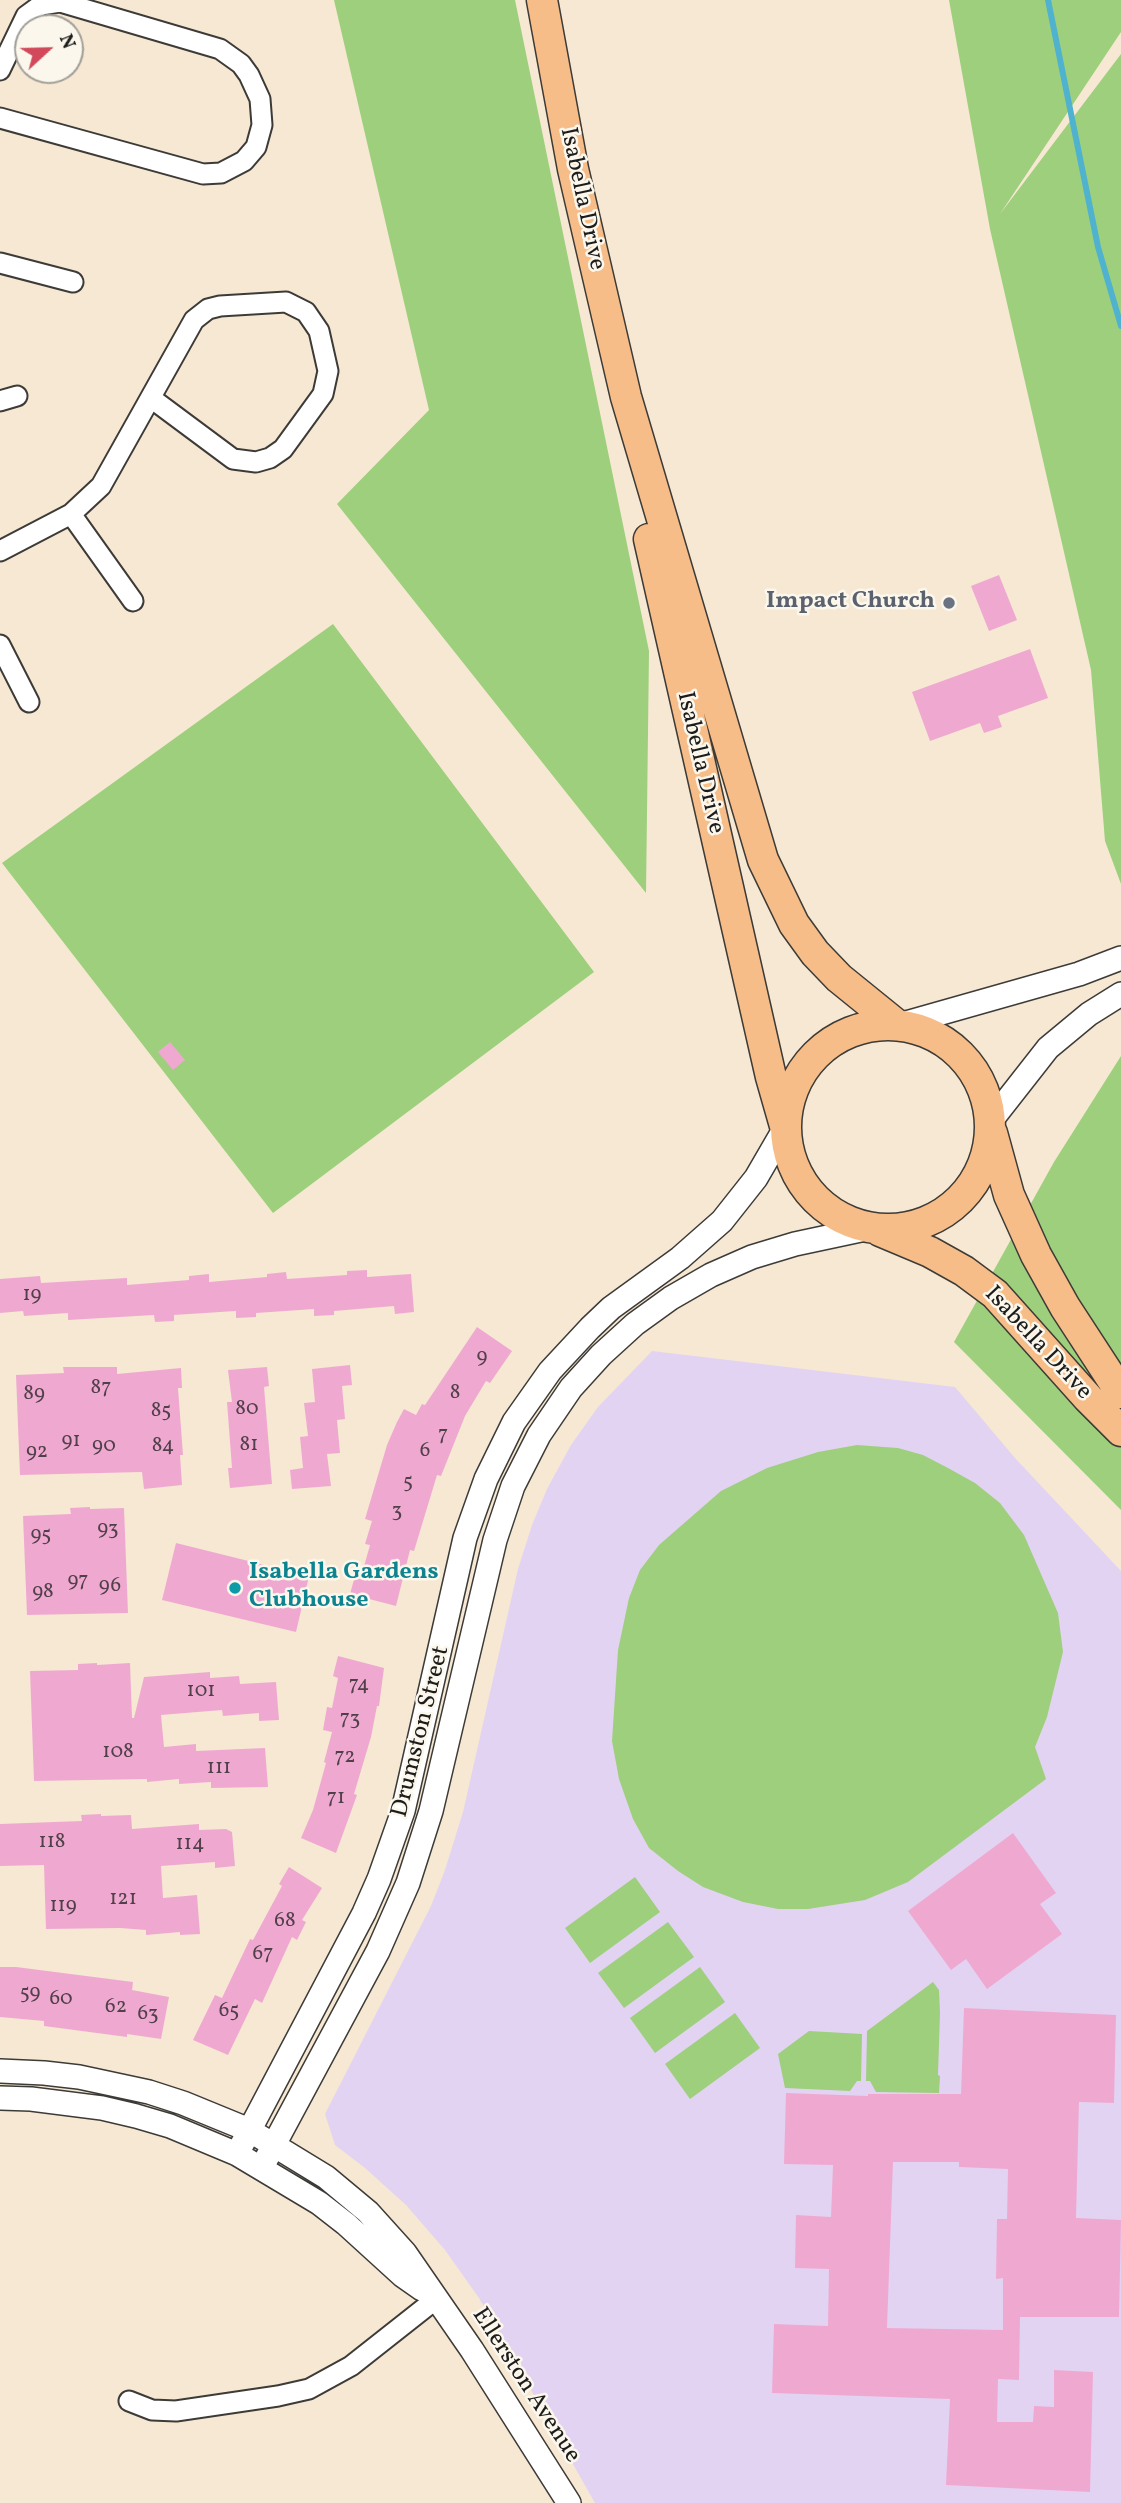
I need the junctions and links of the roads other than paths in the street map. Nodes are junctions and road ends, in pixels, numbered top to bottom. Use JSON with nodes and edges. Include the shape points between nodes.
{"nodes":[{"id":1,"x":542,"y":0,"type":"edge"},
{"id":2,"x":0,"y":70,"type":"edge"},
{"id":3,"x":0,"y":118,"type":"edge"},
{"id":4,"x":0,"y":263,"type":"edge"},
{"id":5,"x":73,"y":282,"type":"dead end"},
{"id":6,"x":626,"y":397,"type":"junction"},
{"id":7,"x":151,"y":398,"type":"junction"},
{"id":8,"x":71,"y":514,"type":"junction"},
{"id":9,"x":0,"y":551,"type":"edge"},
{"id":10,"x":134,"y":601,"type":"dead end"},
{"id":11,"x":0,"y":645,"type":"edge"},
{"id":12,"x":29,"y":702,"type":"dead end"},
{"id":13,"x":1121,"y":958,"type":"edge"},
{"id":14,"x":1121,"y":994,"type":"edge"},
{"id":15,"x":898,"y":1025,"type":"junction"},
{"id":16,"x":990,"y":1124,"type":"junction"},
{"id":17,"x":785,"y":1127,"type":"junction"},
{"id":18,"x":871,"y":1228,"type":"junction"},
{"id":19,"x":1121,"y":1392,"type":"edge"},
{"id":20,"x":1121,"y":1431,"type":"edge"},
{"id":21,"x":0,"y":2071,"type":"edge"},
{"id":22,"x":0,"y":2098,"type":"edge"},
{"id":23,"x":249,"y":2130,"type":"junction"},
{"id":24,"x":275,"y":2144,"type":"junction"},
{"id":25,"x":237,"y":2154,"type":"junction"},
{"id":26,"x":262,"y":2167,"type":"junction"},
{"id":27,"x":436,"y":2299,"type":"junction"},
{"id":28,"x":129,"y":2401,"type":"dead end"},
{"id":29,"x":569,"y":2503,"type":"edge"}],
"edges":[{"from":1,"to":6,"type":"main road","name":"Isabella Drive","via":[[573,169]]},
{"from":2,"to":3,"type":"street","via":[[26,16],[41,5],[60,2],[220,49],[249,75],[260,99],[262,125],[256,147],[244,161],[221,173],[203,174]]},
{"from":4,"to":5,"type":"street"},
{"from":6,"to":15,"type":"main road","name":"Isabella Drive","via":[[763,860],[794,924],[815,953]]},
{"from":6,"to":17,"type":"main road","name":"Isabella Drive","via":[[675,660]]},
{"from":7,"to":7,"type":"street","via":[[233,459],[256,462],[270,458],[283,449],[323,394],[328,371],[319,331],[306,312],[286,302],[208,309],[194,320]]},
{"from":7,"to":8,"type":"street","via":[[101,485]]},
{"from":8,"to":9,"type":"street"},
{"from":8,"to":10,"type":"street"},
{"from":11,"to":12,"type":"street"},
{"from":13,"to":15,"type":"street"},
{"from":14,"to":16,"type":"street","via":[[1048,1048]]},
{"from":15,"to":16,"type":"main road","via":[[938,1038],[966,1060],[984,1091]]},
{"from":15,"to":17,"type":"main road","via":[[853,1030],[822,1048],[791,1092]]},
{"from":16,"to":18,"type":"main road","via":[[985,1161],[955,1204],[925,1223],[891,1230]]},
{"from":16,"to":19,"type":"main road","name":"Isabella Drive","via":[[1009,1195],[1036,1255]]},
{"from":17,"to":18,"type":"main road","via":[[792,1164],[811,1195],[839,1217]]},
{"from":17,"to":23,"type":"street","name":"Drumston Street","via":[[756,1178],[722,1221],[590,1328],[550,1371],[514,1422],[486,1479],[465,1538],[403,1811],[379,1879]]},
{"from":18,"to":20,"type":"main road","name":"Isabella Drive","via":[[930,1252],[995,1294]]},
{"from":18,"to":24,"type":"street","name":"Drumston Street","via":[[752,1257],[671,1298],[601,1354],[539,1435],[513,1486],[495,1540],[431,1811],[408,1883],[378,1951]]},
{"from":21,"to":23,"type":"street","name":"Ellerston Avenue","via":[[79,2077],[149,2092]]},
{"from":22,"to":25,"type":"street","name":"Ellerston Avenue","via":[[125,2113]]},
{"from":23,"to":24,"type":"street","name":"Ellerston Avenue"},
{"from":23,"to":25,"type":"street","name":"Drumston Street"},
{"from":24,"to":26,"type":"street","name":"Drumston Street"},
{"from":24,"to":27,"type":"street","name":"Ellerston Avenue","via":[[368,2212],[405,2253]]},
{"from":25,"to":26,"type":"street","name":"Ellerston Avenue"},
{"from":26,"to":27,"type":"street","name":"Ellerston Avenue","via":[[319,2203]]},
{"from":27,"to":28,"type":"street","via":[[351,2366],[309,2389],[176,2411],[152,2410]]},
{"from":27,"to":29,"type":"street","name":"Ellerston Avenue"}]}
